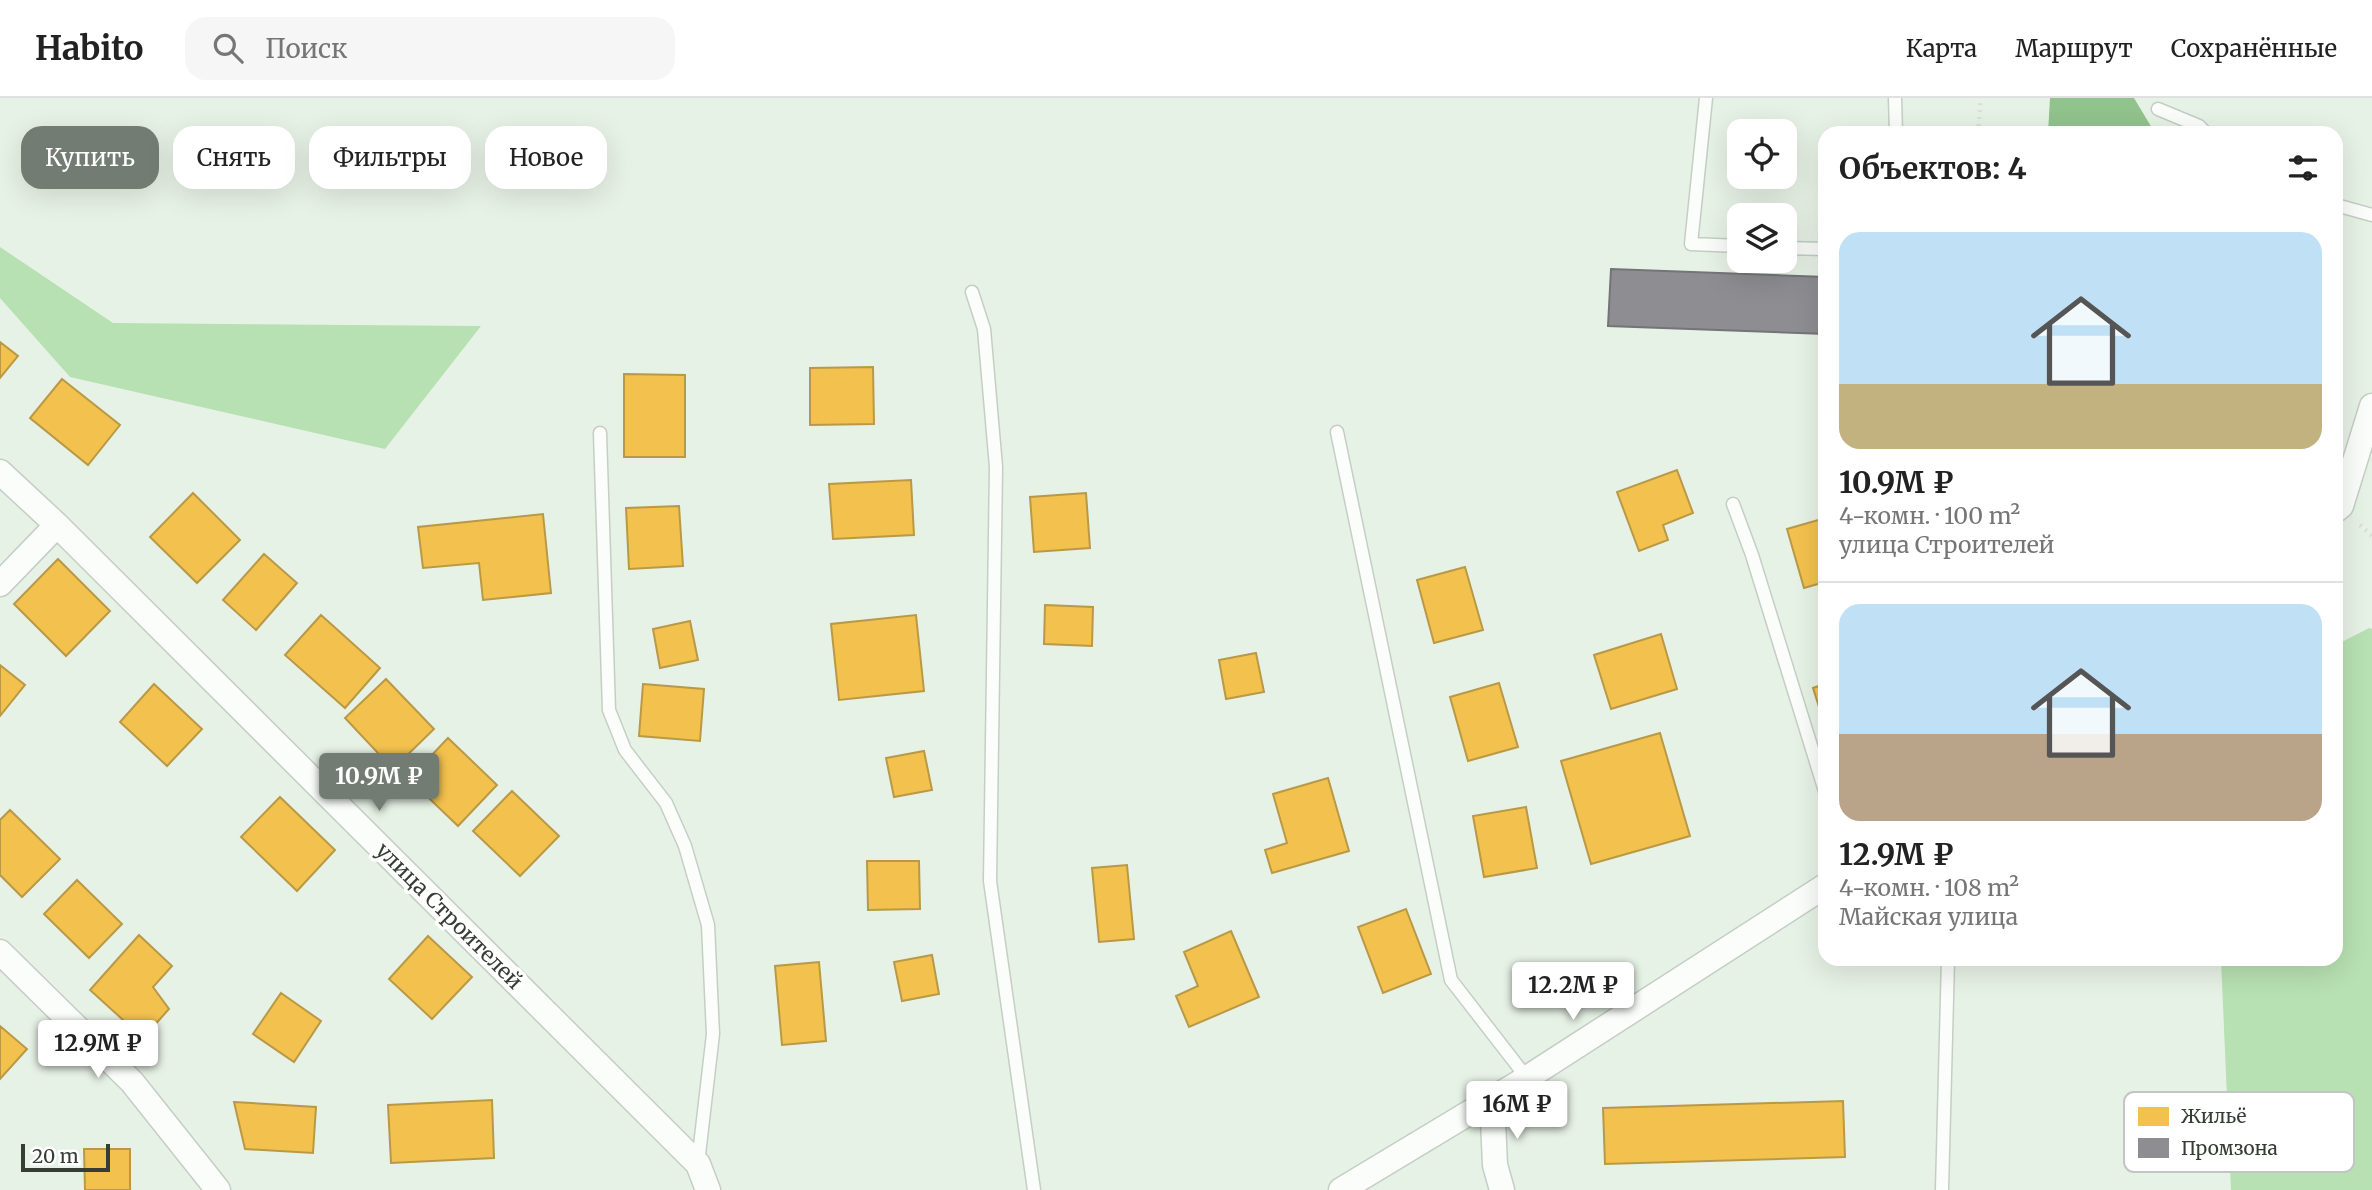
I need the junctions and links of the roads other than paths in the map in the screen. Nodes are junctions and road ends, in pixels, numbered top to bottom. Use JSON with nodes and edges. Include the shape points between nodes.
{"nodes":[{"id":1,"x":1706,"y":98,"type":"edge"},
{"id":2,"x":1895,"y":98,"type":"edge"},
{"id":3,"x":2158,"y":109,"type":"dead end"},
{"id":4,"x":1896,"y":126,"type":"edge"},
{"id":5,"x":2199,"y":126,"type":"edge"},
{"id":6,"x":2343,"y":207,"type":"edge"},
{"id":7,"x":2372,"y":215,"type":"edge"},
{"id":8,"x":1727,"y":245,"type":"edge"},
{"id":9,"x":1797,"y":248,"type":"edge"},
{"id":10,"x":1818,"y":249,"type":"edge"},
{"id":11,"x":972,"y":292,"type":"dead end"},
{"id":12,"x":2372,"y":406,"type":"edge"},
{"id":13,"x":1338,"y":432,"type":"dead end"},
{"id":14,"x":600,"y":433,"type":"dead end"},
{"id":15,"x":0,"y":472,"type":"edge"},
{"id":16,"x":2343,"y":500,"type":"edge"},
{"id":17,"x":1732,"y":504,"type":"dead end"},
{"id":18,"x":57,"y":525,"type":"junction"},
{"id":19,"x":0,"y":584,"type":"edge"},
{"id":20,"x":1818,"y":768,"type":"edge"},
{"id":21,"x":1818,"y":891,"type":"edge"},
{"id":22,"x":0,"y":952,"type":"edge"},
{"id":23,"x":1948,"y":966,"type":"edge"},
{"id":24,"x":1527,"y":1078,"type":"junction"},
{"id":25,"x":1492,"y":1099,"type":"junction"},
{"id":26,"x":698,"y":1164,"type":"junction"},
{"id":27,"x":218,"y":1190,"type":"edge"},
{"id":28,"x":708,"y":1190,"type":"edge"},
{"id":29,"x":1034,"y":1190,"type":"edge"},
{"id":30,"x":1341,"y":1190,"type":"edge"},
{"id":31,"x":1502,"y":1190,"type":"edge"},
{"id":32,"x":1942,"y":1190,"type":"edge"}],
"edges":[{"from":1,"to":8,"type":"lane","via":[[1691,244]]},
{"from":2,"to":4,"type":"lane"},
{"from":3,"to":5,"type":"lane"},
{"from":6,"to":7,"type":"lane"},
{"from":9,"to":10,"type":"lane"},
{"from":11,"to":29,"type":"lane","via":[[984,329],[996,467],[990,881]]},
{"from":12,"to":16,"type":"street"},
{"from":13,"to":24,"type":"lane","via":[[1451,980]]},
{"from":14,"to":26,"type":"lane","via":[[609,710],[625,750],[666,803],[685,846],[708,925],[713,1034]]},
{"from":15,"to":18,"type":"street","name":"улица Строителей"},
{"from":17,"to":20,"type":"lane"},
{"from":18,"to":19,"type":"street"},
{"from":18,"to":26,"type":"street","name":"улица Строителей"},
{"from":21,"to":24,"type":"street"},
{"from":22,"to":27,"type":"street","via":[[132,1082]]},
{"from":23,"to":32,"type":"lane"},
{"from":24,"to":25,"type":"street"},
{"from":25,"to":30,"type":"street"},
{"from":25,"to":31,"type":"street","via":[[1495,1165]]},
{"from":26,"to":28,"type":"street","name":"улица Строителей"}]}
